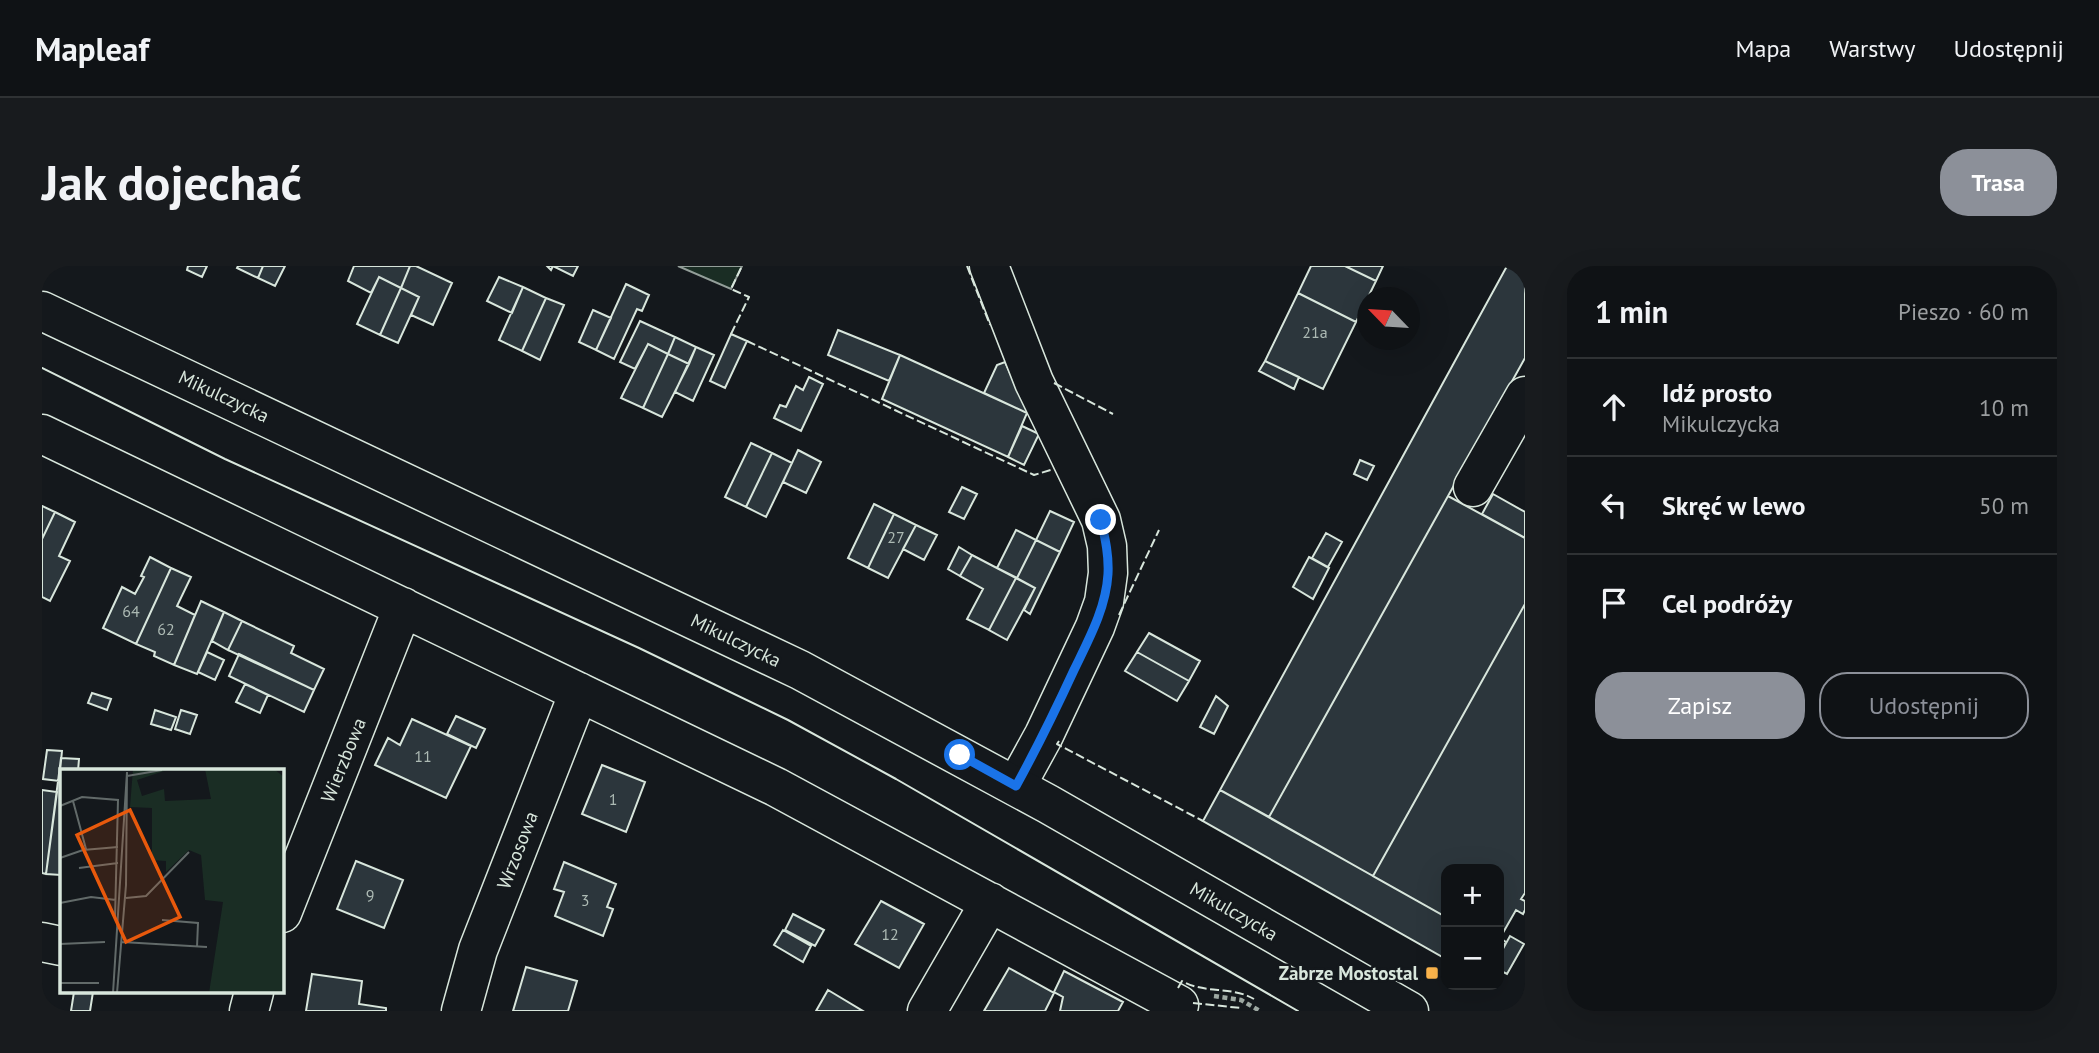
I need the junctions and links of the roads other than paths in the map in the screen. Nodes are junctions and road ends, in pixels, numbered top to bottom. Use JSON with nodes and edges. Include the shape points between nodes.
{"nodes":[{"id":1,"x":989,"y":266,"type":"edge"},
{"id":2,"x":42,"y":311,"type":"edge"},
{"id":3,"x":1525,"y":396,"type":"edge"},
{"id":4,"x":42,"y":434,"type":"edge"},
{"id":5,"x":1473,"y":487,"type":"dead end"},
{"id":6,"x":403,"y":607,"type":"junction"},
{"id":7,"x":579,"y":692,"type":"junction"},
{"id":8,"x":1016,"y":786,"type":"junction"},
{"id":9,"x":990,"y":902,"type":"junction"},
{"id":10,"x":284,"y":909,"type":"edge"},
{"id":11,"x":42,"y":942,"type":"edge"},
{"id":12,"x":60,"y":946,"type":"edge"},
{"id":13,"x":254,"y":993,"type":"edge"},
{"id":14,"x":1179,"y":1005,"type":"dead end"},
{"id":15,"x":249,"y":1011,"type":"edge"},
{"id":16,"x":461,"y":1011,"type":"edge"},
{"id":17,"x":927,"y":1011,"type":"edge"},
{"id":18,"x":1409,"y":1011,"type":"edge"}],
"edges":[{"from":1,"to":8,"type":"street","via":[[1034,382],[1101,520],[1107,546],[1104,602],[1095,627]]},
{"from":2,"to":8,"type":"street","name":"Mikulczycka","via":[[800,670]]},
{"from":3,"to":5,"type":"street"},
{"from":4,"to":6,"type":"street"},
{"from":6,"to":7,"type":"street"},
{"from":6,"to":10,"type":"street","name":"Wierzbowa"},
{"from":7,"to":9,"type":"street","via":[[776,787]]},
{"from":7,"to":16,"type":"street","name":"Wrzosowa","via":[[478,950]]},
{"from":8,"to":18,"type":"street","name":"Mikulczycka"},
{"from":9,"to":14,"type":"street"},
{"from":9,"to":17,"type":"street"},
{"from":11,"to":12,"type":"street"},
{"from":13,"to":15,"type":"street"}]}
